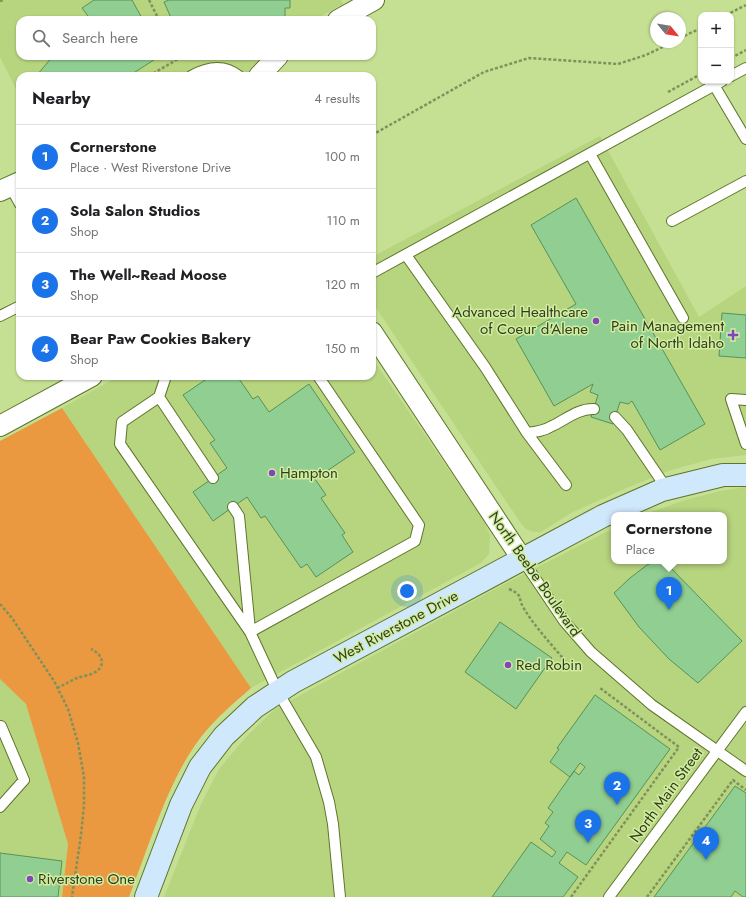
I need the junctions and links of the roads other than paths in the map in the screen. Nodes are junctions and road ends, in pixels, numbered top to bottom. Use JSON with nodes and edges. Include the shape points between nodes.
{"nodes":[{"id":1,"x":374,"y":0,"type":"edge"},
{"id":2,"x":345,"y":16,"type":"edge"},
{"id":3,"x":274,"y":60,"type":"edge"},
{"id":4,"x":746,"y":68,"type":"edge"},
{"id":5,"x":200,"y":72,"type":"edge"},
{"id":6,"x":234,"y":72,"type":"edge"},
{"id":7,"x":262,"y":72,"type":"edge"},
{"id":8,"x":734,"y":74,"type":"edge"},
{"id":9,"x":716,"y":84,"type":"edge"},
{"id":10,"x":718,"y":84,"type":"edge"},
{"id":11,"x":746,"y":139,"type":"edge"},
{"id":12,"x":590,"y":154,"type":"junction"},
{"id":13,"x":746,"y":181,"type":"edge"},
{"id":14,"x":10,"y":186,"type":"edge"},
{"id":15,"x":16,"y":197,"type":"edge"},
{"id":16,"x":672,"y":221,"type":"dead end"},
{"id":17,"x":406,"y":255,"type":"junction"},
{"id":18,"x":376,"y":271,"type":"edge"},
{"id":19,"x":16,"y":308,"type":"edge"},
{"id":20,"x":0,"y":316,"type":"edge"},
{"id":21,"x":683,"y":318,"type":"dead end"},
{"id":22,"x":376,"y":338,"type":"edge"},
{"id":23,"x":85,"y":380,"type":"edge"},
{"id":24,"x":165,"y":380,"type":"edge"},
{"id":25,"x":321,"y":380,"type":"edge"},
{"id":26,"x":159,"y":397,"type":"junction"},
{"id":27,"x":746,"y":400,"type":"edge"},
{"id":28,"x":594,"y":409,"type":"dead end"},
{"id":29,"x":615,"y":417,"type":"dead end"},
{"id":30,"x":0,"y":426,"type":"edge"},
{"id":31,"x":527,"y":433,"type":"junction"},
{"id":32,"x":746,"y":444,"type":"edge"},
{"id":33,"x":746,"y":475,"type":"edge"},
{"id":34,"x":213,"y":478,"type":"dead end"},
{"id":35,"x":566,"y":485,"type":"dead end"},
{"id":36,"x":667,"y":489,"type":"junction"},
{"id":37,"x":233,"y":507,"type":"dead end"},
{"id":38,"x":612,"y":512,"type":"edge"},
{"id":39,"x":611,"y":513,"type":"edge"},
{"id":40,"x":522,"y":559,"type":"junction"},
{"id":41,"x":250,"y":632,"type":"junction"},
{"id":42,"x":278,"y":692,"type":"junction"},
{"id":43,"x":746,"y":712,"type":"edge"},
{"id":44,"x":0,"y":728,"type":"edge"},
{"id":45,"x":717,"y":751,"type":"junction"},
{"id":46,"x":746,"y":771,"type":"edge"},
{"id":47,"x":0,"y":807,"type":"edge"},
{"id":48,"x":146,"y":897,"type":"edge"},
{"id":49,"x":340,"y":897,"type":"edge"},
{"id":50,"x":610,"y":897,"type":"edge"}],
"edges":[{"from":1,"to":2,"type":"street"},
{"from":3,"to":7,"type":"street"},
{"from":4,"to":8,"type":"lane"},
{"from":5,"to":6,"type":"lane","via":[[208,68],[224,68]]},
{"from":9,"to":12,"type":"lane"},
{"from":10,"to":11,"type":"lane"},
{"from":12,"to":17,"type":"lane"},
{"from":12,"to":21,"type":"lane"},
{"from":13,"to":16,"type":"lane"},
{"from":14,"to":15,"type":"lane"},
{"from":17,"to":18,"type":"lane"},
{"from":17,"to":31,"type":"lane","via":[[485,367]]},
{"from":19,"to":20,"type":"lane"},
{"from":22,"to":40,"type":"street","name":"North Beebe Boulevard"},
{"from":23,"to":30,"type":"street"},
{"from":24,"to":26,"type":"lane"},
{"from":25,"to":41,"type":"lane","via":[[419,525],[415,542]]},
{"from":26,"to":34,"type":"lane"},
{"from":26,"to":41,"type":"lane","via":[[122,422],[120,444]]},
{"from":27,"to":32,"type":"lane","via":[[732,399]]},
{"from":28,"to":31,"type":"lane","via":[[576,413],[539,432]]},
{"from":29,"to":36,"type":"lane","via":[[627,430]]},
{"from":31,"to":35,"type":"lane"},
{"from":33,"to":36,"type":"street","name":"West Riverstone Drive","via":[[723,475]]},
{"from":36,"to":38,"type":"street","name":"West Riverstone Drive"},
{"from":37,"to":41,"type":"lane","via":[[239,516]]},
{"from":39,"to":40,"type":"street","name":"West Riverstone Drive"},
{"from":40,"to":42,"type":"street","name":"West Riverstone Drive"},
{"from":40,"to":45,"type":"lane","name":"North Beebe Boulevard","via":[[564,621],[591,652],[652,705]]},
{"from":41,"to":42,"type":"lane"},
{"from":42,"to":48,"type":"street","name":"West Riverstone Drive","via":[[255,707],[224,736],[200,767],[181,805]]},
{"from":42,"to":49,"type":"lane","via":[[316,757],[333,824]]},
{"from":43,"to":45,"type":"lane","name":"North Main Street"},
{"from":44,"to":47,"type":"lane","via":[[1,726],[24,780]]},
{"from":45,"to":46,"type":"lane","name":"North Beebe Boulevard"},
{"from":45,"to":50,"type":"lane","name":"North Main Street"}]}
